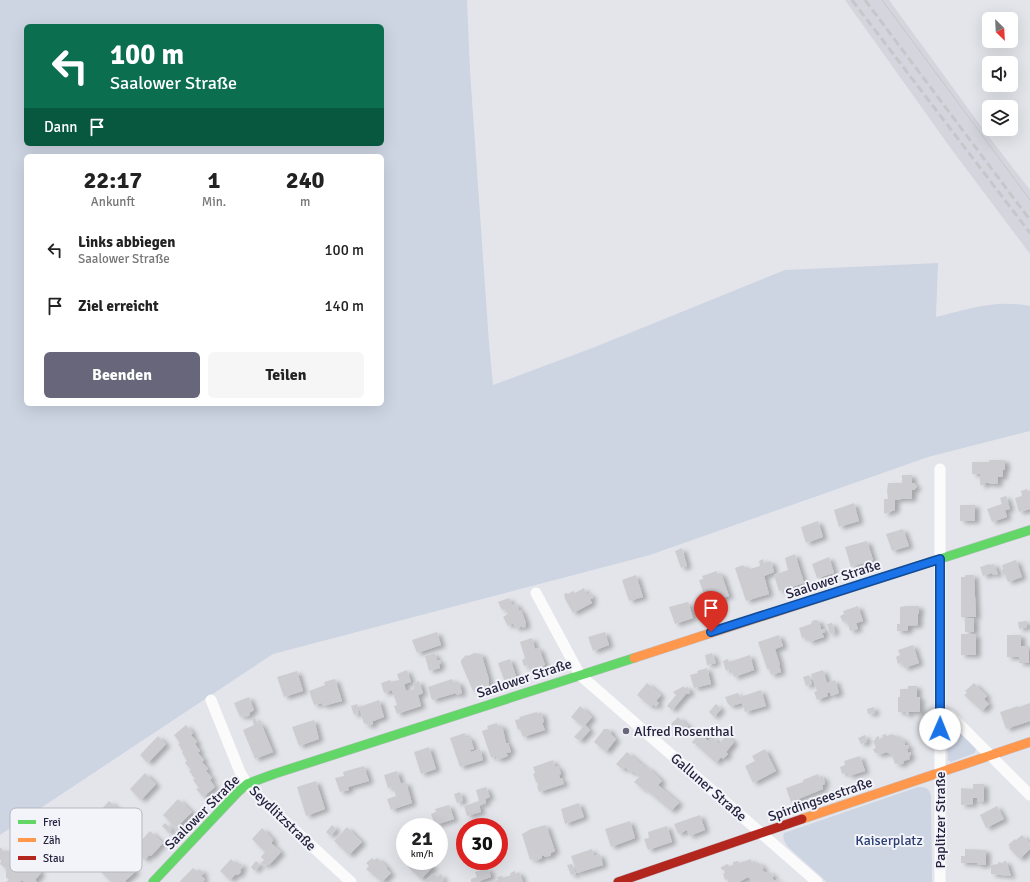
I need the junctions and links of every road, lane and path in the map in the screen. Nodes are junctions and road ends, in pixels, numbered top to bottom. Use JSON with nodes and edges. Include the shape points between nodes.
{"nodes":[{"id":1,"x":940,"y":469,"type":"dead end"},
{"id":2,"x":1030,"y":530,"type":"edge"},
{"id":3,"x":940,"y":559,"type":"junction"},
{"id":4,"x":536,"y":593,"type":"dead end"},
{"id":5,"x":580,"y":675,"type":"junction"},
{"id":6,"x":210,"y":700,"type":"dead end"},
{"id":7,"x":940,"y":714,"type":"junction"},
{"id":8,"x":1030,"y":742,"type":"edge"},
{"id":9,"x":991,"y":755,"type":"junction"},
{"id":10,"x":939,"y":773,"type":"junction"},
{"id":11,"x":247,"y":784,"type":"junction"},
{"id":12,"x":1030,"y":795,"type":"edge"},
{"id":13,"x":762,"y":833,"type":"junction"},
{"id":14,"x":153,"y":882,"type":"edge"},
{"id":15,"x":351,"y":882,"type":"edge"},
{"id":16,"x":618,"y":882,"type":"edge"},
{"id":17,"x":817,"y":882,"type":"edge"},
{"id":18,"x":940,"y":882,"type":"edge"}],
"edges":[{"from":1,"to":3,"type":"street","name":"Paplitzer Straße"},
{"from":2,"to":3,"type":"street","name":"Saalower Straße"},
{"from":3,"to":5,"type":"street","name":"Saalower Straße"},
{"from":3,"to":7,"type":"street","name":"Paplitzer Straße"},
{"from":4,"to":5,"type":"street","name":"Galluner Straße"},
{"from":5,"to":11,"type":"street","name":"Saalower Straße"},
{"from":5,"to":13,"type":"street","name":"Galluner Straße"},
{"from":6,"to":11,"type":"street","name":"Seydlitzstraße"},
{"from":7,"to":9,"type":"street","via":[[950,714]]},
{"from":7,"to":10,"type":"street","name":"Paplitzer Straße"},
{"from":8,"to":9,"type":"street","name":"Spirdingseestraße"},
{"from":9,"to":10,"type":"street","name":"Spirdingseestraße"},
{"from":9,"to":12,"type":"street"},
{"from":10,"to":13,"type":"street","name":"Spirdingseestraße"},
{"from":10,"to":18,"type":"street","name":"Paplitzer Straße"},
{"from":11,"to":14,"type":"street","name":"Saalower Straße"},
{"from":11,"to":15,"type":"street","name":"Seydlitzstraße"},
{"from":13,"to":16,"type":"street","name":"Spirdingseestraße"},
{"from":13,"to":17,"type":"street","name":"Galluner Straße"}]}
